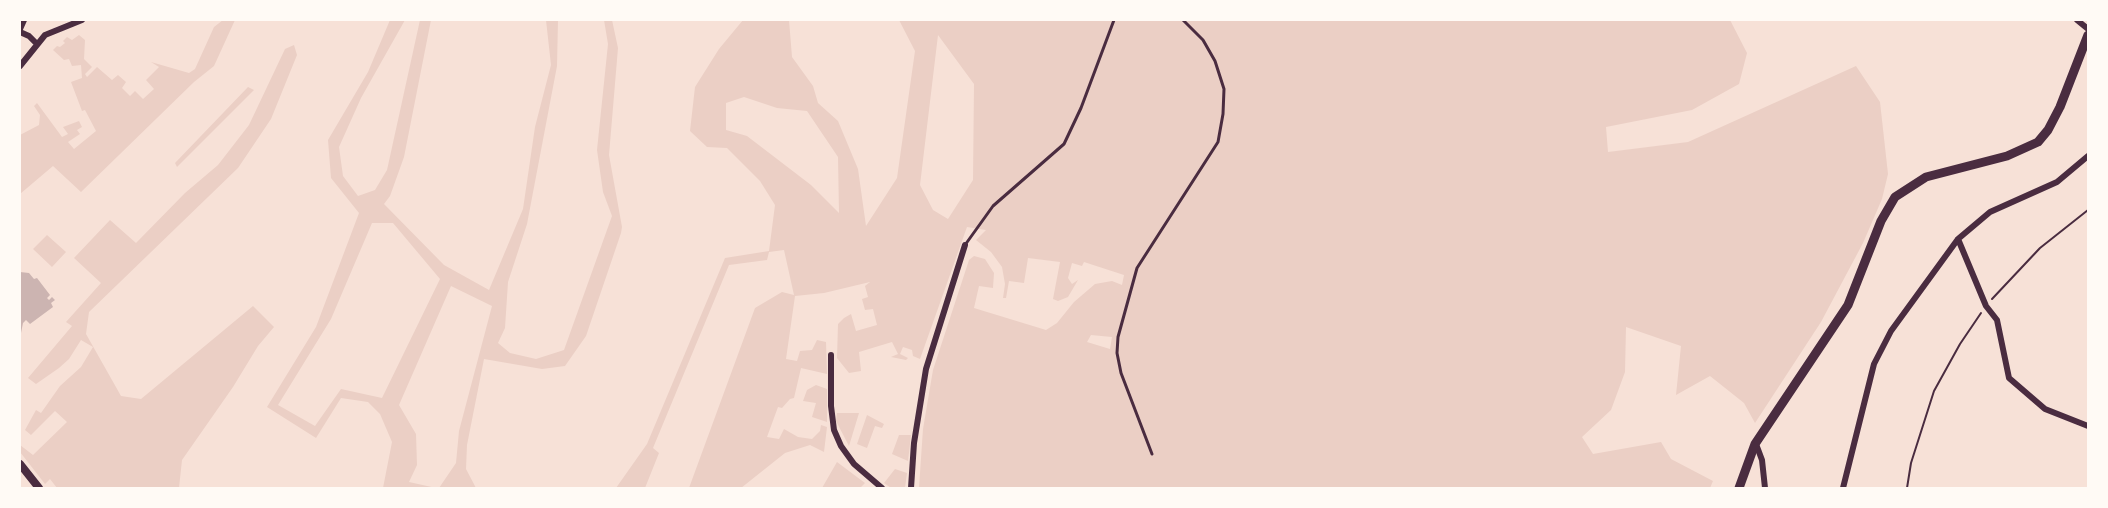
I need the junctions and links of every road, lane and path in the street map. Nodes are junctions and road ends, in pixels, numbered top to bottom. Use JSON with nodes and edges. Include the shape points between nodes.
{"nodes":[{"id":1,"x":24,"y":20,"type":"edge"},
{"id":2,"x":82,"y":20,"type":"edge"},
{"id":3,"x":1114,"y":20,"type":"edge"},
{"id":4,"x":1183,"y":20,"type":"edge"},
{"id":5,"x":2078,"y":20,"type":"edge"},
{"id":6,"x":2088,"y":29,"type":"edge"},
{"id":7,"x":20,"y":30,"type":"edge"},
{"id":8,"x":2088,"y":35,"type":"edge"},
{"id":9,"x":36,"y":43,"type":"junction"},
{"id":10,"x":20,"y":66,"type":"edge"},
{"id":11,"x":2088,"y":156,"type":"edge"},
{"id":12,"x":2088,"y":210,"type":"edge"},
{"id":13,"x":1958,"y":239,"type":"junction"},
{"id":14,"x":965,"y":246,"type":"joint"},
{"id":15,"x":1986,"y":306,"type":"junction"},
{"id":16,"x":831,"y":355,"type":"dead end"},
{"id":17,"x":2088,"y":426,"type":"edge"},
{"id":18,"x":1755,"y":444,"type":"junction"},
{"id":19,"x":1152,"y":454,"type":"dead end"},
{"id":20,"x":20,"y":464,"type":"edge"},
{"id":21,"x":39,"y":489,"type":"edge"},
{"id":22,"x":882,"y":489,"type":"edge"},
{"id":23,"x":911,"y":489,"type":"edge"},
{"id":24,"x":1739,"y":489,"type":"edge"},
{"id":25,"x":1765,"y":489,"type":"edge"},
{"id":26,"x":1843,"y":489,"type":"edge"},
{"id":27,"x":1907,"y":489,"type":"edge"}],
"edges":[{"from":1,"to":7,"type":"street"},
{"from":2,"to":9,"type":"street","via":[[56,29]]},
{"from":3,"to":14,"type":"lane","via":[[1064,144],[993,206]]},
{"from":4,"to":19,"type":"lane","via":[[1203,40],[1215,61],[1224,89],[1223,114],[1218,142],[1137,268],[1118,337],[1121,373]]},
{"from":5,"to":6,"type":"street"},
{"from":7,"to":9,"type":"street"},
{"from":8,"to":18,"type":"main road","via":[[2057,113],[2038,142],[2007,156],[1926,177],[1895,197],[1881,221],[1848,305]]},
{"from":9,"to":10,"type":"street"},
{"from":11,"to":13,"type":"street","via":[[2057,182],[1990,212]]},
{"from":12,"to":15,"type":"path","via":[[2040,248]]},
{"from":13,"to":15,"type":"street"},
{"from":13,"to":26,"type":"street","via":[[1891,331],[1874,364]]},
{"from":14,"to":23,"type":"street","via":[[926,369]]},
{"from":15,"to":17,"type":"street","via":[[1997,320],[2009,378],[2045,409]]},
{"from":15,"to":27,"type":"path","via":[[1934,391],[1911,463]]},
{"from":16,"to":22,"type":"street","via":[[834,430],[854,464]]},
{"from":18,"to":24,"type":"main road"},
{"from":18,"to":25,"type":"street","via":[[1762,460]]},
{"from":20,"to":21,"type":"street"}]}
